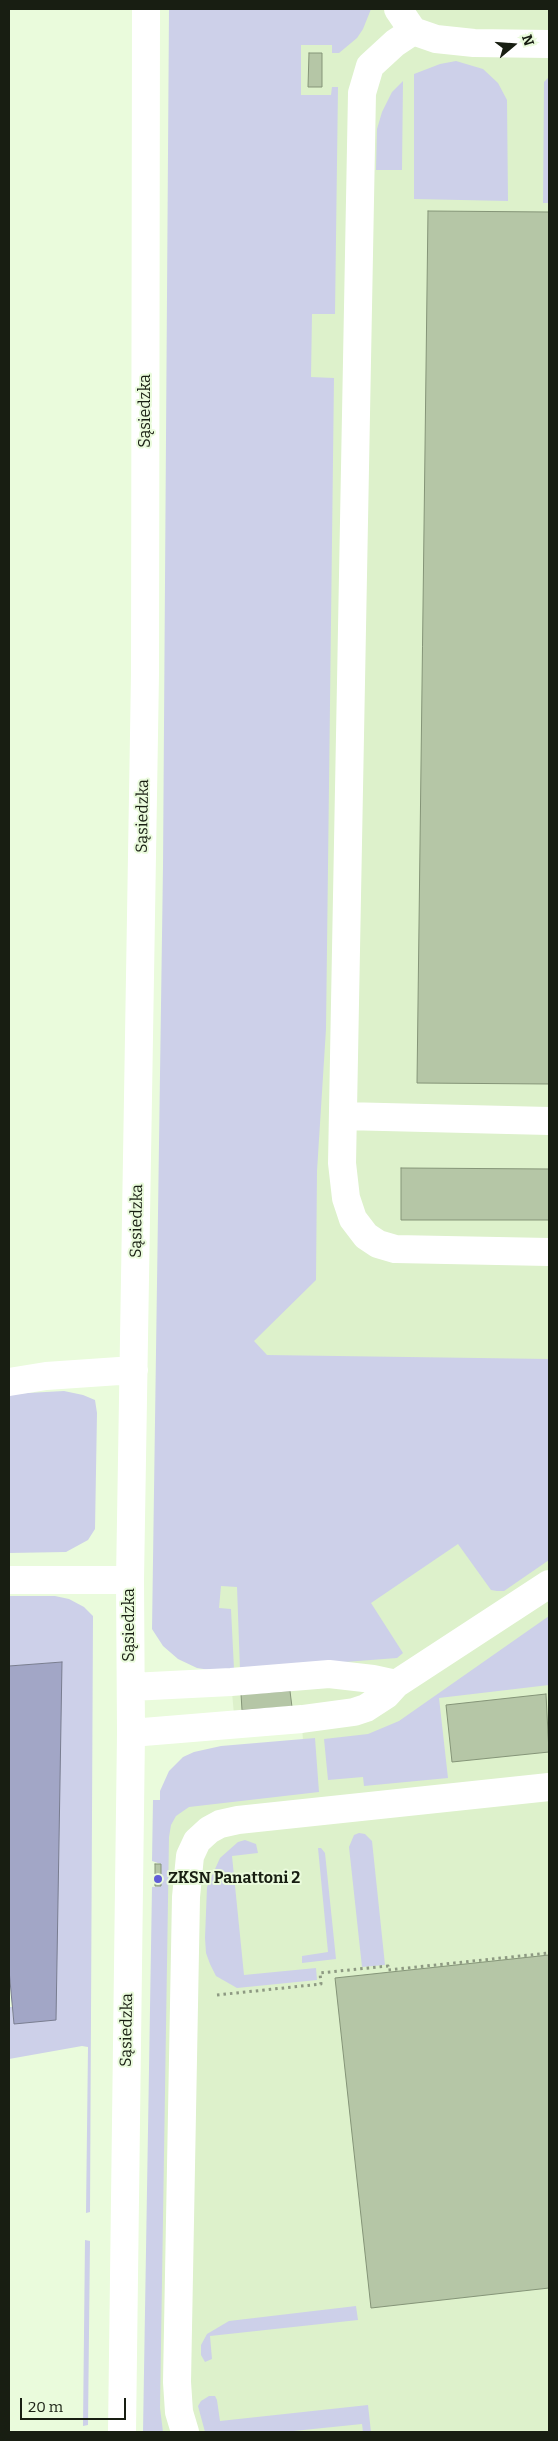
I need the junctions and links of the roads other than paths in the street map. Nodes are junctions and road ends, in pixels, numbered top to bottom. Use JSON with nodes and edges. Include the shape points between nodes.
{"nodes":[{"id":1,"x":146,"y":9,"type":"edge"},
{"id":2,"x":398,"y":9,"type":"edge"},
{"id":3,"x":413,"y":31,"type":"junction"},
{"id":4,"x":549,"y":44,"type":"edge"},
{"id":5,"x":343,"y":1116,"type":"junction"},
{"id":6,"x":549,"y":1121,"type":"edge"},
{"id":7,"x":549,"y":1252,"type":"edge"},
{"id":8,"x":134,"y":1370,"type":"junction"},
{"id":9,"x":9,"y":1382,"type":"edge"},
{"id":10,"x":9,"y":1580,"type":"edge"},
{"id":11,"x":130,"y":1580,"type":"junction"},
{"id":12,"x":549,"y":1584,"type":"edge"},
{"id":13,"x":396,"y":1684,"type":"junction"},
{"id":14,"x":130,"y":1687,"type":"junction"},
{"id":15,"x":131,"y":1733,"type":"junction"},
{"id":16,"x":549,"y":1787,"type":"edge"},
{"id":17,"x":122,"y":2432,"type":"edge"},
{"id":18,"x":184,"y":2432,"type":"edge"}],
"edges":[{"from":1,"to":8,"type":"street","name":"Sąsiedzka","via":[[146,674]]},
{"from":2,"to":3,"type":"street"},
{"from":3,"to":4,"type":"street","via":[[454,42]]},
{"from":3,"to":5,"type":"street","via":[[370,66],[362,93]]},
{"from":5,"to":6,"type":"street"},
{"from":5,"to":7,"type":"street","via":[[342,1163],[346,1198],[353,1219],[366,1236],[378,1244],[395,1249]]},
{"from":8,"to":9,"type":"street"},
{"from":8,"to":11,"type":"street","name":"Sąsiedzka"},
{"from":10,"to":11,"type":"street"},
{"from":11,"to":14,"type":"street","name":"Sąsiedzka"},
{"from":12,"to":13,"type":"street"},
{"from":13,"to":14,"type":"street","via":[[373,1678],[329,1674]]},
{"from":13,"to":15,"type":"street","via":[[386,1695],[354,1712]]},
{"from":14,"to":15,"type":"street","name":"Sąsiedzka"},
{"from":15,"to":17,"type":"street","name":"Sąsiedzka"},
{"from":16,"to":18,"type":"street","via":[[238,1820],[220,1824],[197,1841],[190,1856],[186,1897],[177,2382],[178,2412]]}]}
